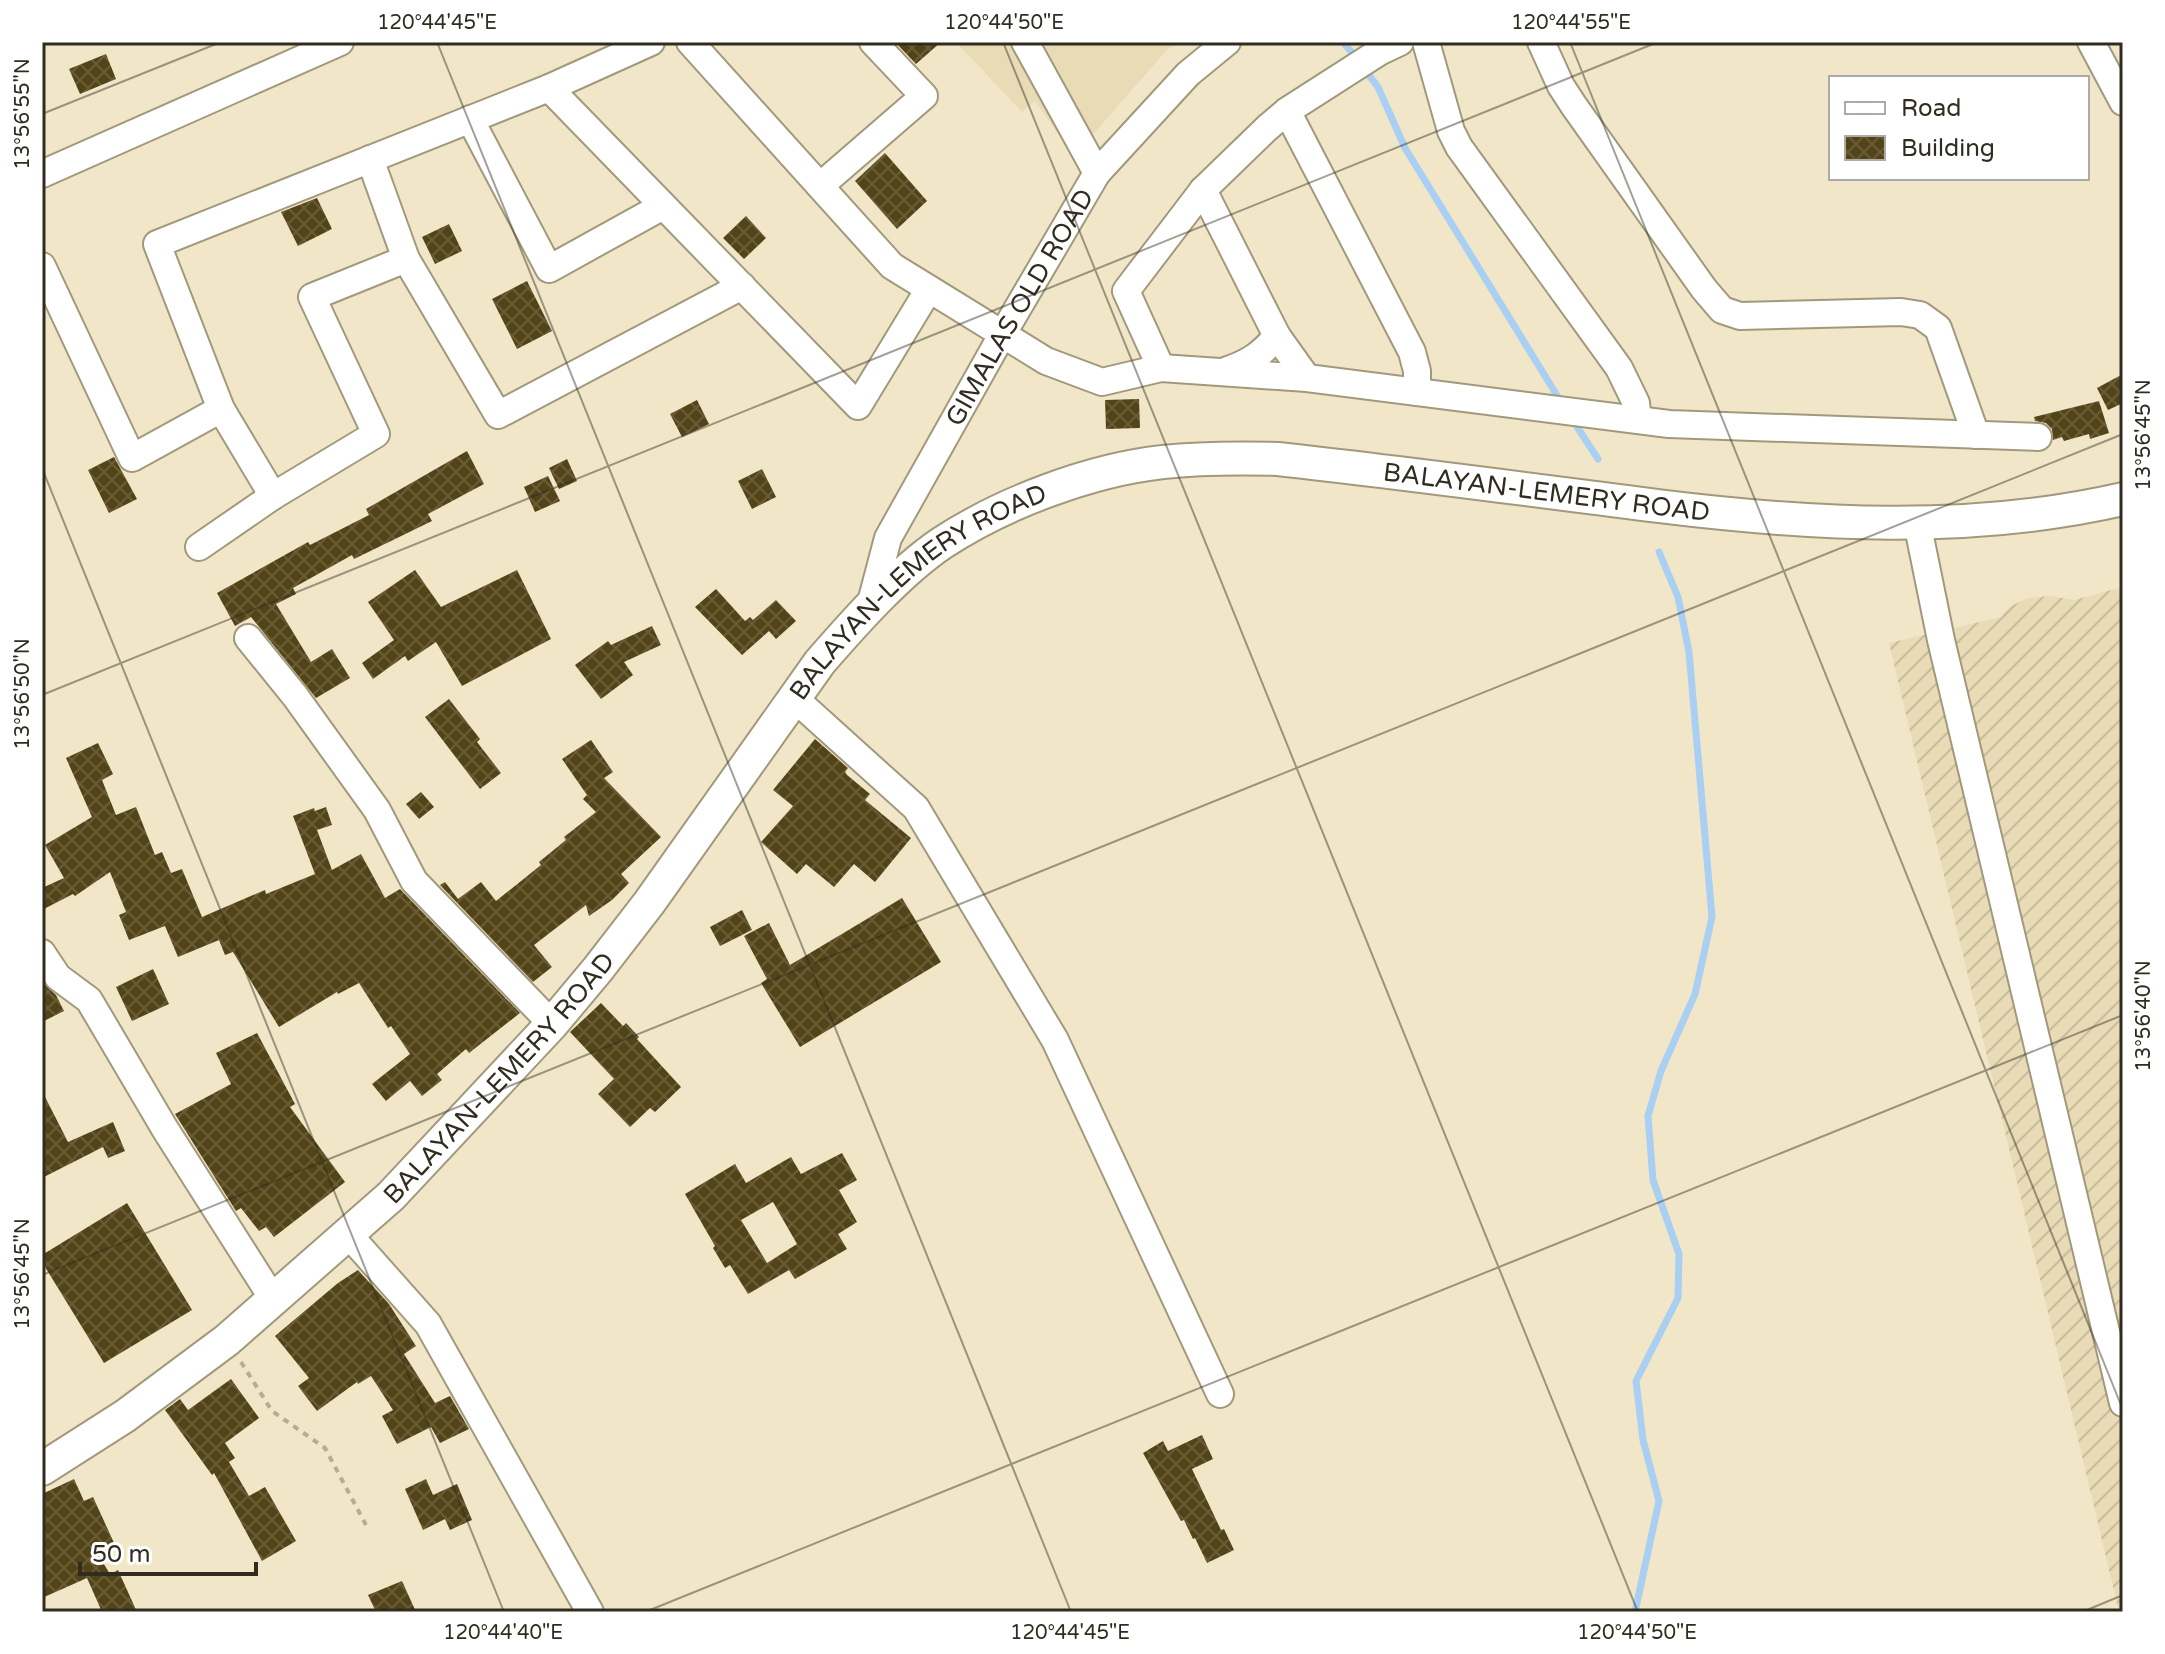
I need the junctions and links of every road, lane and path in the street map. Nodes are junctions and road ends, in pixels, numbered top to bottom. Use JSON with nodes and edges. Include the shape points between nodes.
{"nodes":[{"id":1,"x":340,"y":42,"type":"edge"},
{"id":2,"x":651,"y":42,"type":"edge"},
{"id":3,"x":690,"y":42,"type":"edge"},
{"id":4,"x":873,"y":42,"type":"edge"},
{"id":5,"x":1025,"y":42,"type":"edge"},
{"id":6,"x":1227,"y":42,"type":"edge"},
{"id":7,"x":1426,"y":42,"type":"edge"},
{"id":8,"x":1541,"y":42,"type":"edge"},
{"id":9,"x":2091,"y":42,"type":"edge"},
{"id":10,"x":1390,"y":47,"type":"edge"},
{"id":11,"x":549,"y":88,"type":"junction"},
{"id":12,"x":2123,"y":102,"type":"edge"},
{"id":13,"x":1287,"y":111,"type":"junction"},
{"id":14,"x":470,"y":119,"type":"junction"},
{"id":15,"x":370,"y":159,"type":"junction"},
{"id":16,"x":1097,"y":173,"type":"junction"},
{"id":17,"x":42,"y":174,"type":"edge"},
{"id":18,"x":820,"y":186,"type":"junction"},
{"id":19,"x":1203,"y":190,"type":"junction"},
{"id":20,"x":663,"y":206,"type":"junction"},
{"id":21,"x":406,"y":259,"type":"junction"},
{"id":22,"x":42,"y":266,"type":"edge"},
{"id":23,"x":742,"y":286,"type":"junction"},
{"id":24,"x":929,"y":289,"type":"junction"},
{"id":25,"x":1002,"y":335,"type":"junction"},
{"id":26,"x":1277,"y":336,"type":"junction"},
{"id":27,"x":1161,"y":368,"type":"junction"},
{"id":28,"x":1220,"y":372,"type":"junction"},
{"id":29,"x":1307,"y":378,"type":"junction"},
{"id":30,"x":1417,"y":392,"type":"junction"},
{"id":31,"x":221,"y":409,"type":"junction"},
{"id":32,"x":1638,"y":420,"type":"junction"},
{"id":33,"x":1976,"y":435,"type":"junction"},
{"id":34,"x":2038,"y":437,"type":"dead end"},
{"id":35,"x":273,"y":496,"type":"junction"},
{"id":36,"x":2123,"y":499,"type":"edge"},
{"id":37,"x":1917,"y":522,"type":"junction"},
{"id":38,"x":199,"y":547,"type":"dead end"},
{"id":39,"x":869,"y":610,"type":"junction"},
{"id":40,"x":248,"y":638,"type":"dead end"},
{"id":41,"x":794,"y":698,"type":"junction"},
{"id":42,"x":42,"y":953,"type":"edge"},
{"id":43,"x":552,"y":1024,"type":"junction"},
{"id":44,"x":348,"y":1234,"type":"junction"},
{"id":45,"x":273,"y":1299,"type":"junction"},
{"id":46,"x":227,"y":1340,"type":"junction"},
{"id":47,"x":1220,"y":1394,"type":"dead end"},
{"id":48,"x":2123,"y":1403,"type":"edge"},
{"id":49,"x":42,"y":1469,"type":"edge"},
{"id":50,"x":366,"y":1525,"type":"dead end"},
{"id":51,"x":590,"y":1612,"type":"edge"}],
"edges":[{"from":1,"to":17,"type":"street"},
{"from":2,"to":11,"type":"street"},
{"from":3,"to":18,"type":"street"},
{"from":4,"to":18,"type":"street","via":[[924,96]]},
{"from":5,"to":16,"type":"street"},
{"from":6,"to":16,"type":"street","name":"GIMALAS OLD ROAD","via":[[1188,74]]},
{"from":7,"to":32,"type":"street","via":[[1459,147],[1619,368]]},
{"from":8,"to":33,"type":"street","via":[[1574,106],[1722,310],[1740,316],[1920,315],[1938,328]]},
{"from":9,"to":12,"type":"street"},
{"from":10,"to":13,"type":"street"},
{"from":11,"to":14,"type":"street"},
{"from":11,"to":20,"type":"street"},
{"from":13,"to":19,"type":"street"},
{"from":13,"to":30,"type":"street","via":[[1412,352]]},
{"from":14,"to":15,"type":"street"},
{"from":14,"to":20,"type":"street","via":[[549,269]]},
{"from":15,"to":21,"type":"street"},
{"from":15,"to":31,"type":"street","via":[[157,244]]},
{"from":16,"to":25,"type":"street","name":"GIMALAS OLD ROAD"},
{"from":18,"to":24,"type":"street","via":[[892,266]]},
{"from":19,"to":26,"type":"street"},
{"from":19,"to":27,"type":"street","via":[[1126,291]]},
{"from":20,"to":23,"type":"street"},
{"from":21,"to":23,"type":"street","via":[[498,415]]},
{"from":21,"to":35,"type":"street","via":[[312,297],[376,434]]},
{"from":22,"to":31,"type":"street","via":[[132,458]]},
{"from":23,"to":24,"type":"street","via":[[858,406]]},
{"from":24,"to":25,"type":"street"},
{"from":25,"to":27,"type":"street","via":[[1046,361],[1102,382]]},
{"from":25,"to":39,"type":"street","name":"GIMALAS OLD ROAD","via":[[888,538]]},
{"from":26,"to":28,"type":"street","via":[[1255,359]]},
{"from":26,"to":29,"type":"street"},
{"from":27,"to":28,"type":"street"},
{"from":28,"to":29,"type":"street"},
{"from":29,"to":30,"type":"street"},
{"from":30,"to":32,"type":"street"},
{"from":31,"to":35,"type":"street"},
{"from":32,"to":33,"type":"street"},
{"from":33,"to":34,"type":"street"},
{"from":35,"to":38,"type":"street"},
{"from":36,"to":37,"type":"main road","name":"BALAYAN-LEMERY ROAD","via":[[2027,515]]},
{"from":37,"to":39,"type":"main road","name":"BALAYAN-LEMERY ROAD","via":[[1707,513],[1278,459],[1159,462],[1081,479],[1013,505],[942,544]]},
{"from":37,"to":48,"type":"street"},
{"from":39,"to":41,"type":"main road","name":"BALAYAN-LEMERY ROAD"},
{"from":40,"to":43,"type":"street","via":[[377,810],[414,881]]},
{"from":41,"to":43,"type":"main road","name":"BALAYAN-LEMERY ROAD","via":[[649,903]]},
{"from":41,"to":47,"type":"street","via":[[916,808],[1055,1040]]},
{"from":42,"to":45,"type":"street","via":[[58,977],[89,1000]]},
{"from":43,"to":44,"type":"main road","name":"BALAYAN-LEMERY ROAD","via":[[391,1196]]},
{"from":44,"to":45,"type":"main road","name":"BALAYAN-LEMERY ROAD"},
{"from":44,"to":51,"type":"street","via":[[428,1324]]},
{"from":45,"to":46,"type":"main road","name":"BALAYAN-LEMERY ROAD"},
{"from":46,"to":49,"type":"main road","name":"BALAYAN-LEMERY ROAD"},
{"from":46,"to":50,"type":"path","via":[[272,1411],[325,1448]]}]}
